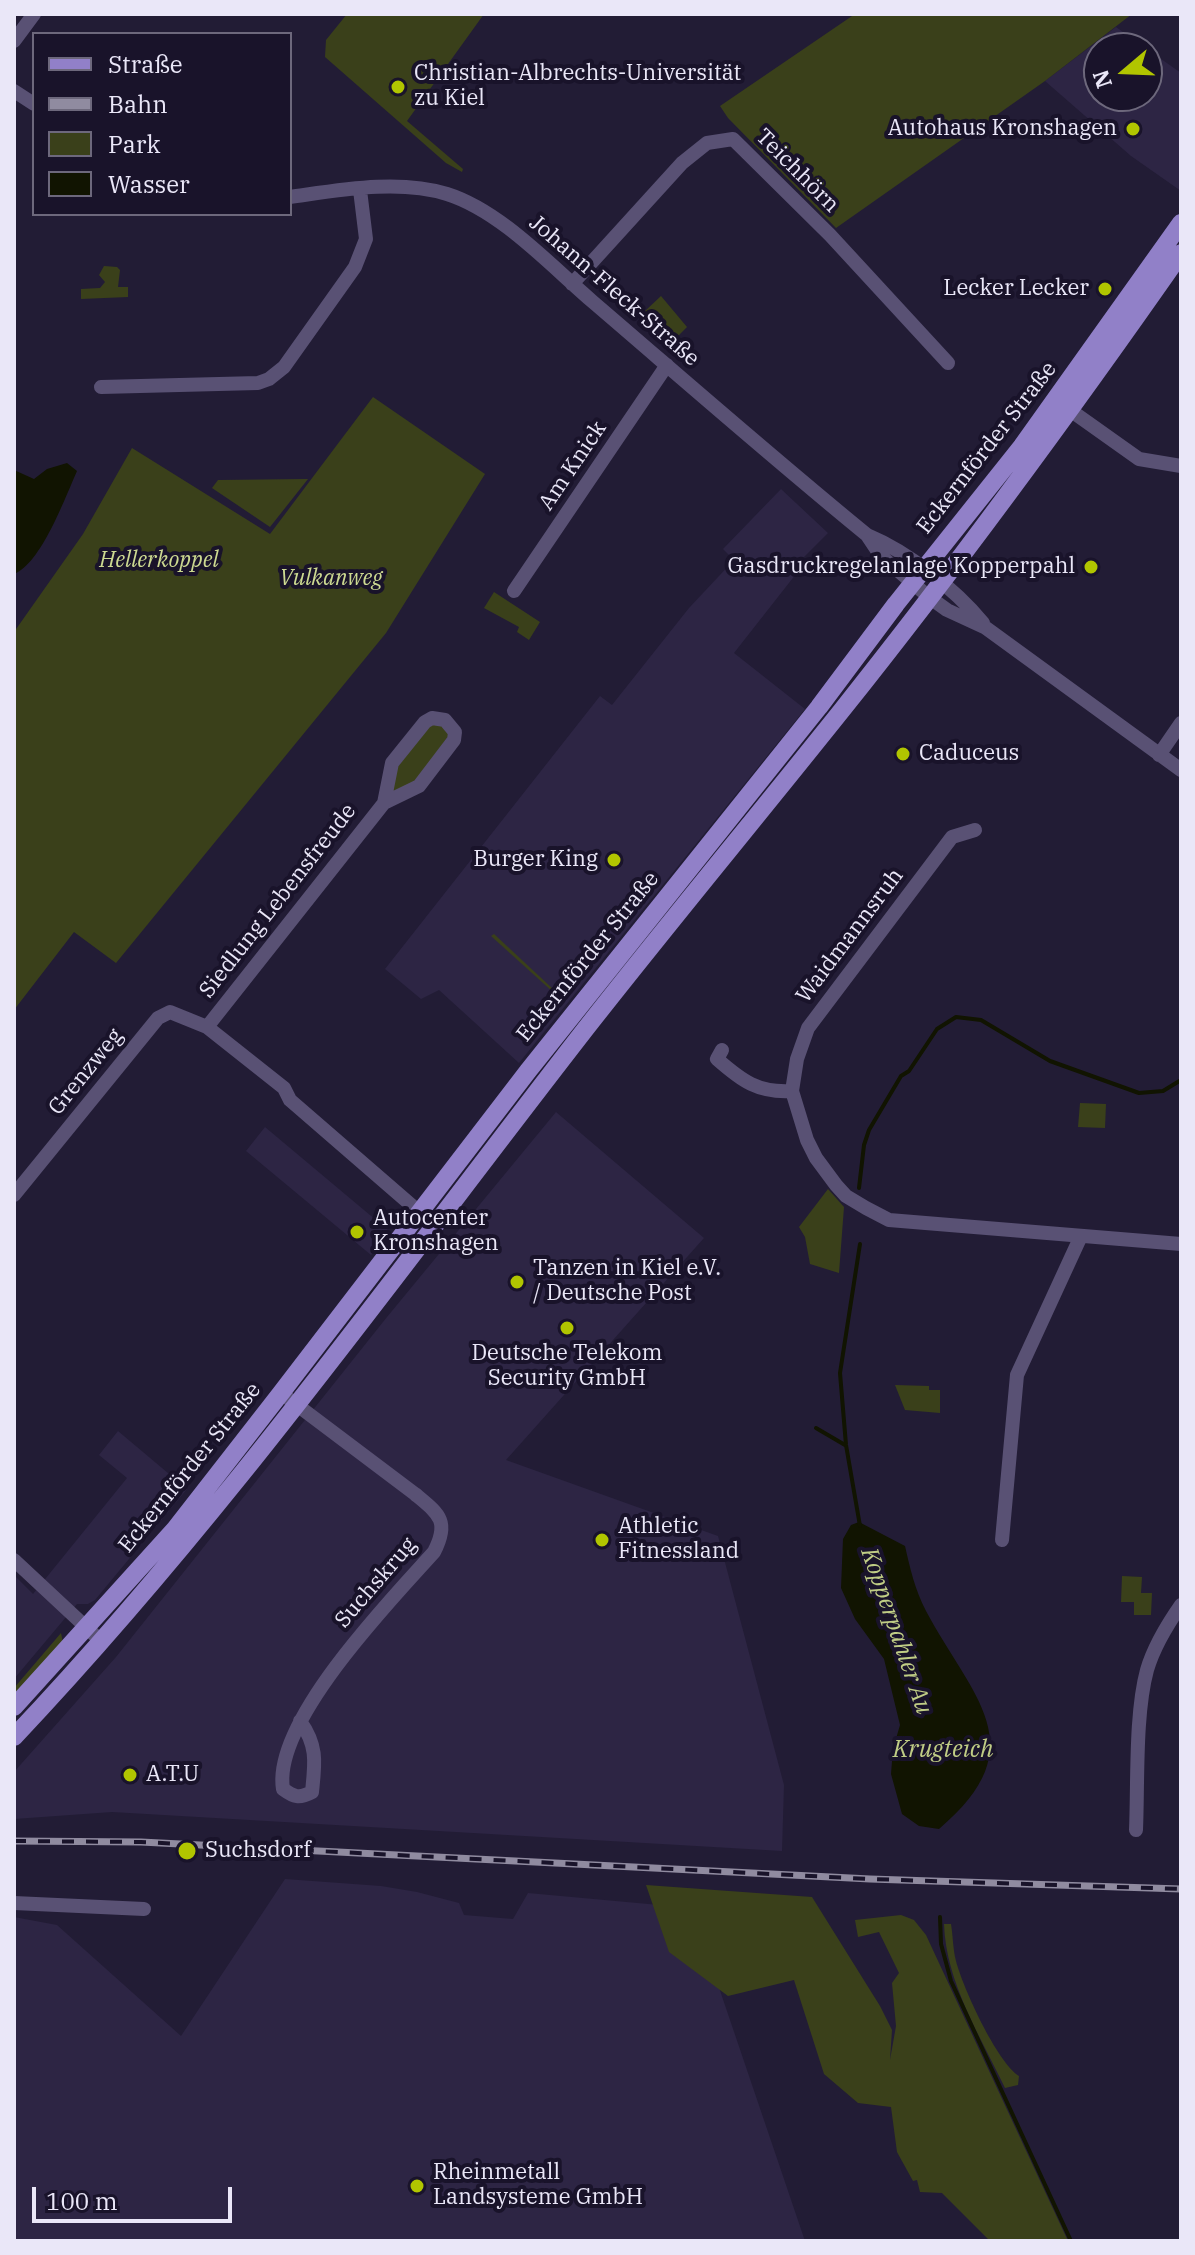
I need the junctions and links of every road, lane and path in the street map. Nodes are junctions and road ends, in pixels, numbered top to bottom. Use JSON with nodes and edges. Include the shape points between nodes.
{"nodes":[{"id":1,"x":34,"y":14,"type":"edge"},
{"id":2,"x":14,"y":41,"type":"edge"},
{"id":3,"x":14,"y":91,"type":"edge"},
{"id":4,"x":32,"y":103,"type":"edge"},
{"id":5,"x":360,"y":190,"type":"junction"},
{"id":6,"x":292,"y":197,"type":"edge"},
{"id":7,"x":1181,"y":223,"type":"edge"},
{"id":8,"x":1181,"y":253,"type":"edge"},
{"id":9,"x":572,"y":284,"type":"junction"},
{"id":10,"x":948,"y":363,"type":"dead end"},
{"id":11,"x":667,"y":365,"type":"junction"},
{"id":12,"x":101,"y":387,"type":"dead end"},
{"id":13,"x":1063,"y":405,"type":"junction"},
{"id":14,"x":1181,"y":466,"type":"edge"},
{"id":15,"x":917,"y":577,"type":"junction"},
{"id":16,"x":934,"y":590,"type":"junction"},
{"id":17,"x":514,"y":591,"type":"dead end"},
{"id":18,"x":1181,"y":723,"type":"edge"},
{"id":19,"x":1159,"y":755,"type":"junction"},
{"id":20,"x":1181,"y":770,"type":"edge"},
{"id":21,"x":384,"y":803,"type":"junction"},
{"id":22,"x":975,"y":830,"type":"dead end"},
{"id":23,"x":586,"y":1013,"type":"junction"},
{"id":24,"x":207,"y":1027,"type":"junction"},
{"id":25,"x":722,"y":1050,"type":"dead end"},
{"id":26,"x":792,"y":1091,"type":"junction"},
{"id":27,"x":14,"y":1195,"type":"edge"},
{"id":28,"x":420,"y":1212,"type":"junction"},
{"id":29,"x":435,"y":1225,"type":"junction"},
{"id":30,"x":1081,"y":1236,"type":"junction"},
{"id":31,"x":1181,"y":1244,"type":"edge"},
{"id":32,"x":288,"y":1399,"type":"junction"},
{"id":33,"x":1002,"y":1540,"type":"dead end"},
{"id":34,"x":14,"y":1560,"type":"edge"},
{"id":35,"x":1181,"y":1605,"type":"edge"},
{"id":36,"x":87,"y":1629,"type":"junction"},
{"id":37,"x":102,"y":1642,"type":"junction"},
{"id":38,"x":14,"y":1707,"type":"edge"},
{"id":39,"x":300,"y":1721,"type":"junction"},
{"id":40,"x":14,"y":1737,"type":"edge"},
{"id":41,"x":1136,"y":1830,"type":"dead end"},
{"id":42,"x":14,"y":1903,"type":"edge"},
{"id":43,"x":144,"y":1909,"type":"dead end"}],
"edges":[{"from":1,"to":2,"type":"street"},
{"from":3,"to":4,"type":"street"},
{"from":5,"to":6,"type":"street","name":"Johann-Fleck-Straße"},
{"from":5,"to":9,"type":"street","name":"Johann-Fleck-Straße","via":[[404,187],[448,194],[495,219]]},
{"from":5,"to":12,"type":"street","via":[[366,239],[355,267],[284,367],[269,379]]},
{"from":7,"to":13,"type":"main road","name":"Eckernförder Straße"},
{"from":8,"to":13,"type":"main road","name":"Eckernförder Straße"},
{"from":9,"to":10,"type":"street","name":"Teichhörn","via":[[682,163],[707,143],[733,139]]},
{"from":9,"to":11,"type":"street","name":"Johann-Fleck-Straße"},
{"from":11,"to":15,"type":"street","name":"Johann-Fleck-Straße","via":[[867,535],[881,556]]},
{"from":11,"to":17,"type":"street","name":"Am Knick"},
{"from":13,"to":14,"type":"street","via":[[1139,459]]},
{"from":13,"to":15,"type":"main road","name":"Eckernförder Straße"},
{"from":13,"to":16,"type":"main road","name":"Eckernförder Straße"},
{"from":15,"to":16,"type":"street","name":"Johann-Fleck-Straße"},
{"from":15,"to":23,"type":"main road","name":"Eckernförder Straße"},
{"from":16,"to":19,"type":"street","name":"Johann-Fleck-Straße","via":[[947,610],[986,628]]},
{"from":16,"to":23,"type":"main road","name":"Eckernförder Straße","via":[[844,708]]},
{"from":18,"to":19,"type":"street"},
{"from":19,"to":20,"type":"street","name":"Johann-Fleck-Straße"},
{"from":21,"to":21,"type":"street","name":"Siedlung Lebensfreude","via":[[419,786],[450,747],[455,732],[445,720],[425,722],[392,763]]},
{"from":21,"to":24,"type":"street","name":"Siedlung Lebensfreude"},
{"from":22,"to":26,"type":"street","name":"Waidmannsruh","via":[[952,837],[808,1028]]},
{"from":23,"to":28,"type":"main road","name":"Eckernförder Straße"},
{"from":23,"to":29,"type":"main road","name":"Eckernförder Straße"},
{"from":24,"to":27,"type":"street","name":"Grenzweg","via":[[173,1012],[161,1016]]},
{"from":24,"to":28,"type":"street","via":[[284,1088],[290,1100]]},
{"from":25,"to":26,"type":"street","via":[[717,1059],[735,1075],[769,1092]]},
{"from":26,"to":30,"type":"street","name":"Waidmannsruh","via":[[807,1140],[827,1175],[846,1196],[889,1220]]},
{"from":28,"to":29,"type":"street"},
{"from":28,"to":32,"type":"main road","name":"Eckernförder Straße"},
{"from":29,"to":32,"type":"main road","name":"Eckernförder Straße"},
{"from":30,"to":31,"type":"street"},
{"from":30,"to":33,"type":"street","via":[[1017,1375]]},
{"from":32,"to":36,"type":"main road","name":"Eckernförder Straße"},
{"from":32,"to":37,"type":"main road","name":"Eckernförder Straße","via":[[187,1541]]},
{"from":32,"to":39,"type":"street","name":"Suchskrug","via":[[415,1494],[443,1526],[434,1552],[340,1659]]},
{"from":34,"to":36,"type":"street"},
{"from":35,"to":41,"type":"street","via":[[1147,1672]]},
{"from":36,"to":37,"type":"street"},
{"from":36,"to":38,"type":"main road","name":"Eckernförder Straße"},
{"from":37,"to":40,"type":"main road","name":"Eckernförder Straße"},
{"from":39,"to":39,"type":"street","name":"Suchskrug","via":[[311,1736],[315,1761],[312,1792],[294,1797],[281,1780]]},
{"from":42,"to":43,"type":"street"}]}
